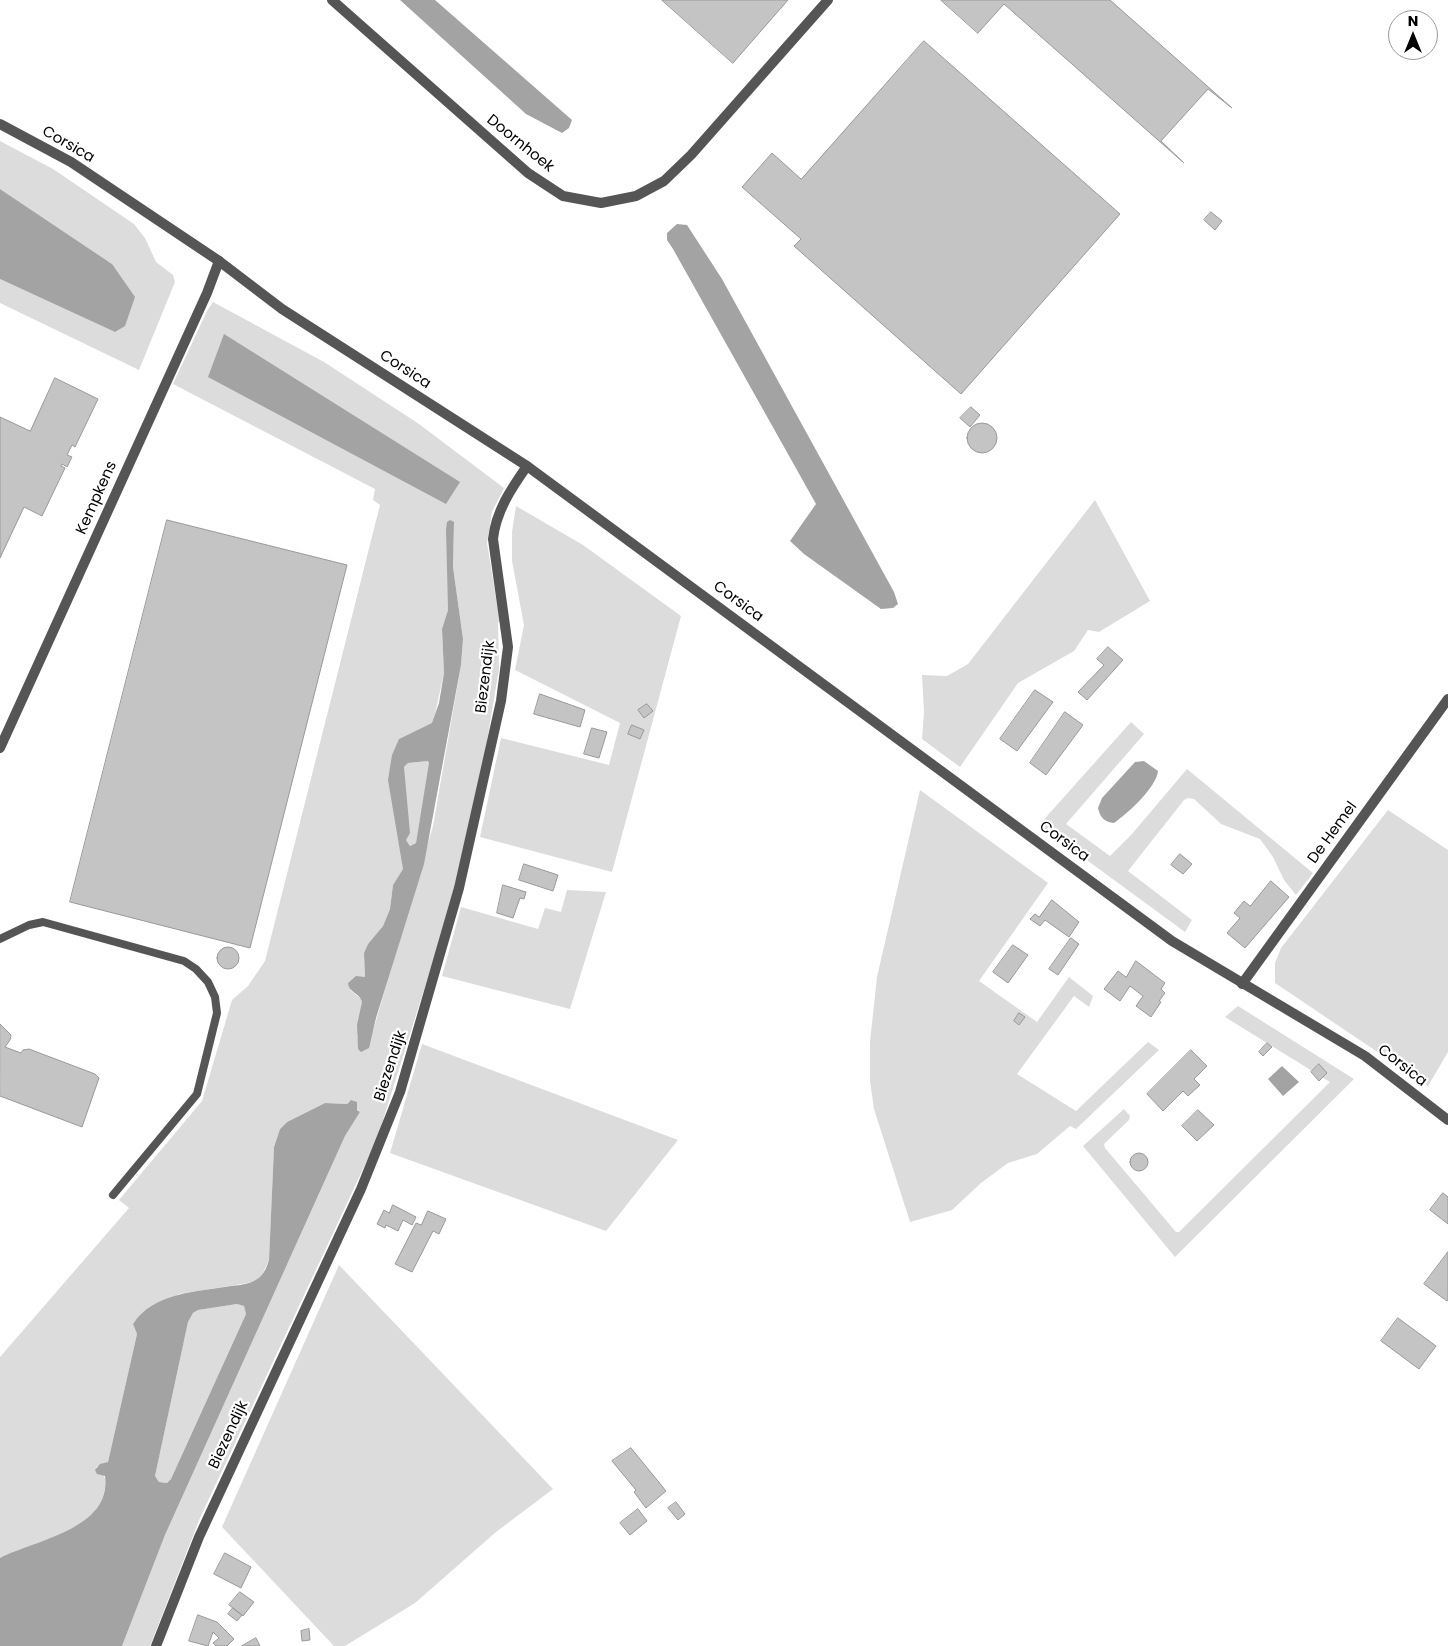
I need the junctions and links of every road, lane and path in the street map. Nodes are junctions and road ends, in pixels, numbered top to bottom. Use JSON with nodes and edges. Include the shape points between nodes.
{"nodes":[{"id":1,"x":332,"y":0,"type":"edge"},
{"id":2,"x":828,"y":0,"type":"edge"},
{"id":3,"x":0,"y":124,"type":"edge"},
{"id":4,"x":219,"y":261,"type":"junction"},
{"id":5,"x":527,"y":466,"type":"junction"},
{"id":6,"x":1448,"y":699,"type":"edge"},
{"id":7,"x":0,"y":748,"type":"edge"},
{"id":8,"x":0,"y":939,"type":"edge"},
{"id":9,"x":1242,"y":984,"type":"junction"},
{"id":10,"x":1448,"y":1120,"type":"edge"},
{"id":11,"x":114,"y":1195,"type":"dead end"},
{"id":12,"x":156,"y":1646,"type":"edge"}],
"edges":[{"from":1,"to":2,"type":"street","name":"Doornhoek","via":[[528,173],[563,196],[601,203],[636,196],[664,181]]},
{"from":3,"to":4,"type":"street","name":"Corsica","via":[[71,162]]},
{"from":4,"to":5,"type":"street","name":"Corsica","via":[[282,310]]},
{"from":4,"to":7,"type":"street","name":"Kempkens"},
{"from":5,"to":9,"type":"street","name":"Corsica","via":[[1172,941]]},
{"from":5,"to":12,"type":"street","name":"Biezendijk","via":[[511,488],[495,526],[508,647],[501,701],[459,888],[400,1092],[361,1189],[198,1537]]},
{"from":6,"to":9,"type":"street","name":"De Hemel"},
{"from":8,"to":11,"type":"lane","via":[[43,922],[184,961],[208,982],[215,996],[217,1013],[197,1094]]},
{"from":9,"to":10,"type":"street","name":"Corsica","via":[[1365,1056]]}]}
